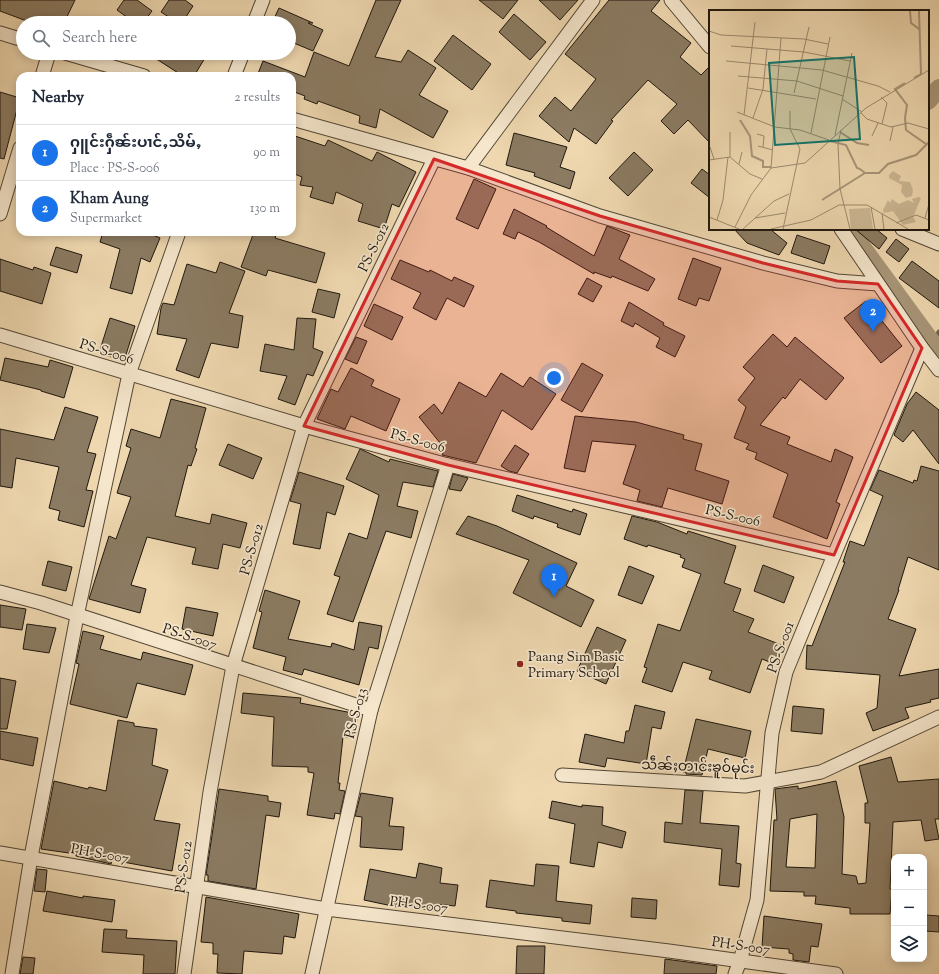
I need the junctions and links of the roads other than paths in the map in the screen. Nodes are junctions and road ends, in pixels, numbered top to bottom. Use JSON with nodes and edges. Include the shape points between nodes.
{"nodes":[{"id":1,"x":262,"y":0,"type":"edge"},
{"id":2,"x":593,"y":0,"type":"edge"},
{"id":3,"x":671,"y":0,"type":"edge"},
{"id":4,"x":256,"y":16,"type":"edge"},
{"id":5,"x":0,"y":33,"type":"edge"},
{"id":6,"x":16,"y":38,"type":"edge"},
{"id":7,"x":709,"y":47,"type":"edge"},
{"id":8,"x":47,"y":60,"type":"edge"},
{"id":9,"x":89,"y":60,"type":"edge"},
{"id":10,"x":240,"y":60,"type":"edge"},
{"id":11,"x":43,"y":72,"type":"edge"},
{"id":12,"x":130,"y":72,"type":"edge"},
{"id":13,"x":236,"y":72,"type":"edge"},
{"id":14,"x":296,"y":120,"type":"edge"},
{"id":15,"x":434,"y":159,"type":"junction"},
{"id":16,"x":16,"y":161,"type":"edge"},
{"id":17,"x":468,"y":168,"type":"junction"},
{"id":18,"x":0,"y":214,"type":"edge"},
{"id":19,"x":842,"y":230,"type":"edge"},
{"id":20,"x":904,"y":230,"type":"edge"},
{"id":21,"x":178,"y":236,"type":"edge"},
{"id":22,"x":939,"y":244,"type":"edge"},
{"id":23,"x":878,"y":284,"type":"junction"},
{"id":24,"x":0,"y":335,"type":"edge"},
{"id":25,"x":922,"y":348,"type":"junction"},
{"id":26,"x":939,"y":370,"type":"edge"},
{"id":27,"x":129,"y":374,"type":"junction"},
{"id":28,"x":304,"y":426,"type":"junction"},
{"id":29,"x":448,"y":465,"type":"junction"},
{"id":30,"x":834,"y":554,"type":"junction"},
{"id":31,"x":0,"y":592,"type":"edge"},
{"id":32,"x":77,"y":616,"type":"junction"},
{"id":33,"x":233,"y":666,"type":"junction"},
{"id":34,"x":371,"y":710,"type":"junction"},
{"id":35,"x":939,"y":717,"type":"edge"},
{"id":36,"x":562,"y":775,"type":"dead end"},
{"id":37,"x":768,"y":783,"type":"junction"},
{"id":38,"x":0,"y":853,"type":"edge"},
{"id":39,"x":30,"y":857,"type":"junction"},
{"id":40,"x":196,"y":886,"type":"junction"},
{"id":41,"x":326,"y":909,"type":"junction"},
{"id":42,"x":740,"y":961,"type":"junction"},
{"id":43,"x":12,"y":974,"type":"edge"},
{"id":44,"x":184,"y":974,"type":"edge"},
{"id":45,"x":312,"y":974,"type":"edge"},
{"id":46,"x":735,"y":974,"type":"edge"},
{"id":47,"x":836,"y":974,"type":"edge"}],
"edges":[{"from":1,"to":4,"type":"street"},
{"from":2,"to":17,"type":"street"},
{"from":3,"to":7,"type":"street"},
{"from":5,"to":6,"type":"street"},
{"from":8,"to":11,"type":"street"},
{"from":9,"to":12,"type":"street"},
{"from":10,"to":13,"type":"street"},
{"from":14,"to":15,"type":"street"},
{"from":15,"to":17,"type":"street"},
{"from":15,"to":28,"type":"street","name":"PS-S-012"},
{"from":16,"to":18,"type":"street"},
{"from":17,"to":23,"type":"street","via":[[600,216],[763,264],[837,281]]},
{"from":19,"to":23,"type":"street"},
{"from":20,"to":22,"type":"street"},
{"from":21,"to":27,"type":"street"},
{"from":23,"to":25,"type":"street"},
{"from":24,"to":27,"type":"street","name":"PS-S-006"},
{"from":25,"to":26,"type":"street"},
{"from":25,"to":30,"type":"street","name":"PS-S-001"},
{"from":27,"to":28,"type":"street","name":"PS-S-006"},
{"from":27,"to":32,"type":"street"},
{"from":28,"to":29,"type":"street","name":"PS-S-006"},
{"from":28,"to":33,"type":"street","name":"PS-S-012"},
{"from":29,"to":30,"type":"street","name":"PS-S-006"},
{"from":29,"to":34,"type":"street","name":"PS-S-013"},
{"from":30,"to":37,"type":"street","name":"PS-S-001","via":[[786,672],[772,733]]},
{"from":31,"to":32,"type":"street","name":"PS-S-007"},
{"from":32,"to":33,"type":"street","name":"PS-S-007"},
{"from":32,"to":39,"type":"street"},
{"from":33,"to":34,"type":"street","name":"PS-S-007"},
{"from":33,"to":40,"type":"street","name":"PS-S-012"},
{"from":34,"to":41,"type":"street","name":"PS-S-013"},
{"from":35,"to":37,"type":"street","name":"သဵၼ်ႈတၢင်းၶူဝ်မုင်း","via":[[821,772]]},
{"from":36,"to":37,"type":"street","name":"သဵၼ်ႈတၢင်းၶူဝ်မုင်း","via":[[746,786]]},
{"from":37,"to":42,"type":"street","name":"PS-S-001","via":[[757,900]]},
{"from":38,"to":39,"type":"street","name":"PH-S-007"},
{"from":39,"to":40,"type":"street","name":"PH-S-007"},
{"from":39,"to":43,"type":"street"},
{"from":40,"to":41,"type":"street","name":"PH-S-007"},
{"from":40,"to":44,"type":"street","name":"PS-S-012"},
{"from":41,"to":42,"type":"street","name":"PH-S-007"},
{"from":41,"to":45,"type":"street","name":"PS-S-013"},
{"from":42,"to":46,"type":"street","name":"PS-S-001"},
{"from":42,"to":47,"type":"street","name":"PH-S-007"}]}
